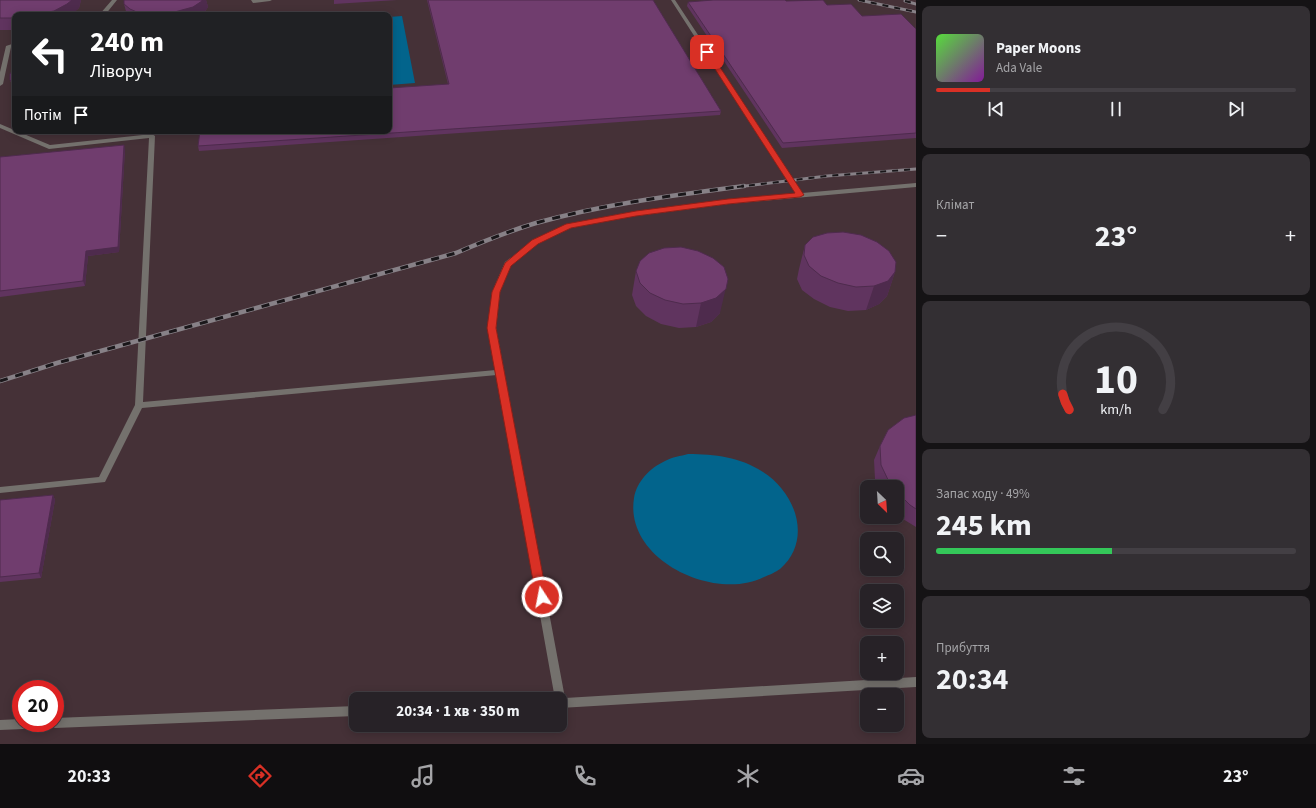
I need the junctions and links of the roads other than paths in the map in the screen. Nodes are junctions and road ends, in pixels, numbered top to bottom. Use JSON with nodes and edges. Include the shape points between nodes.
{"nodes":[{"id":1,"x":115,"y":0,"type":"edge"},
{"id":2,"x":253,"y":0,"type":"edge"},
{"id":3,"x":270,"y":0,"type":"edge"},
{"id":4,"x":673,"y":0,"type":"edge"},
{"id":5,"x":105,"y":12,"type":"edge"},
{"id":6,"x":12,"y":45,"type":"edge"},
{"id":7,"x":0,"y":84,"type":"edge"},
{"id":8,"x":0,"y":126,"type":"edge"},
{"id":9,"x":12,"y":131,"type":"edge"},
{"id":10,"x":19,"y":134,"type":"edge"},
{"id":11,"x":916,"y":185,"type":"edge"},
{"id":12,"x":800,"y":195,"type":"junction"},
{"id":13,"x":500,"y":372,"type":"junction"},
{"id":14,"x":139,"y":405,"type":"junction"},
{"id":15,"x":0,"y":490,"type":"edge"},
{"id":16,"x":916,"y":682,"type":"edge"},
{"id":17,"x":559,"y":692,"type":"edge"},
{"id":18,"x":567,"y":703,"type":"edge"},
{"id":19,"x":349,"y":711,"type":"edge"},
{"id":20,"x":64,"y":723,"type":"edge"},
{"id":21,"x":12,"y":724,"type":"edge"},
{"id":22,"x":0,"y":725,"type":"edge"}],
"edges":[{"from":1,"to":5,"type":"lane"},
{"from":2,"to":3,"type":"lane"},
{"from":4,"to":12,"type":"lane"},
{"from":6,"to":7,"type":"lane","via":[[9,46]]},
{"from":8,"to":9,"type":"lane"},
{"from":10,"to":14,"type":"lane","via":[[49,147],[152,136]]},
{"from":11,"to":12,"type":"lane"},
{"from":12,"to":13,"type":"lane","via":[[620,216],[569,226],[535,242],[508,264],[496,292],[492,328]]},
{"from":13,"to":14,"type":"lane"},
{"from":13,"to":17,"type":"lane"},
{"from":14,"to":15,"type":"lane","via":[[102,480]]},
{"from":16,"to":18,"type":"lane"},
{"from":19,"to":20,"type":"lane"},
{"from":21,"to":22,"type":"lane"}]}
